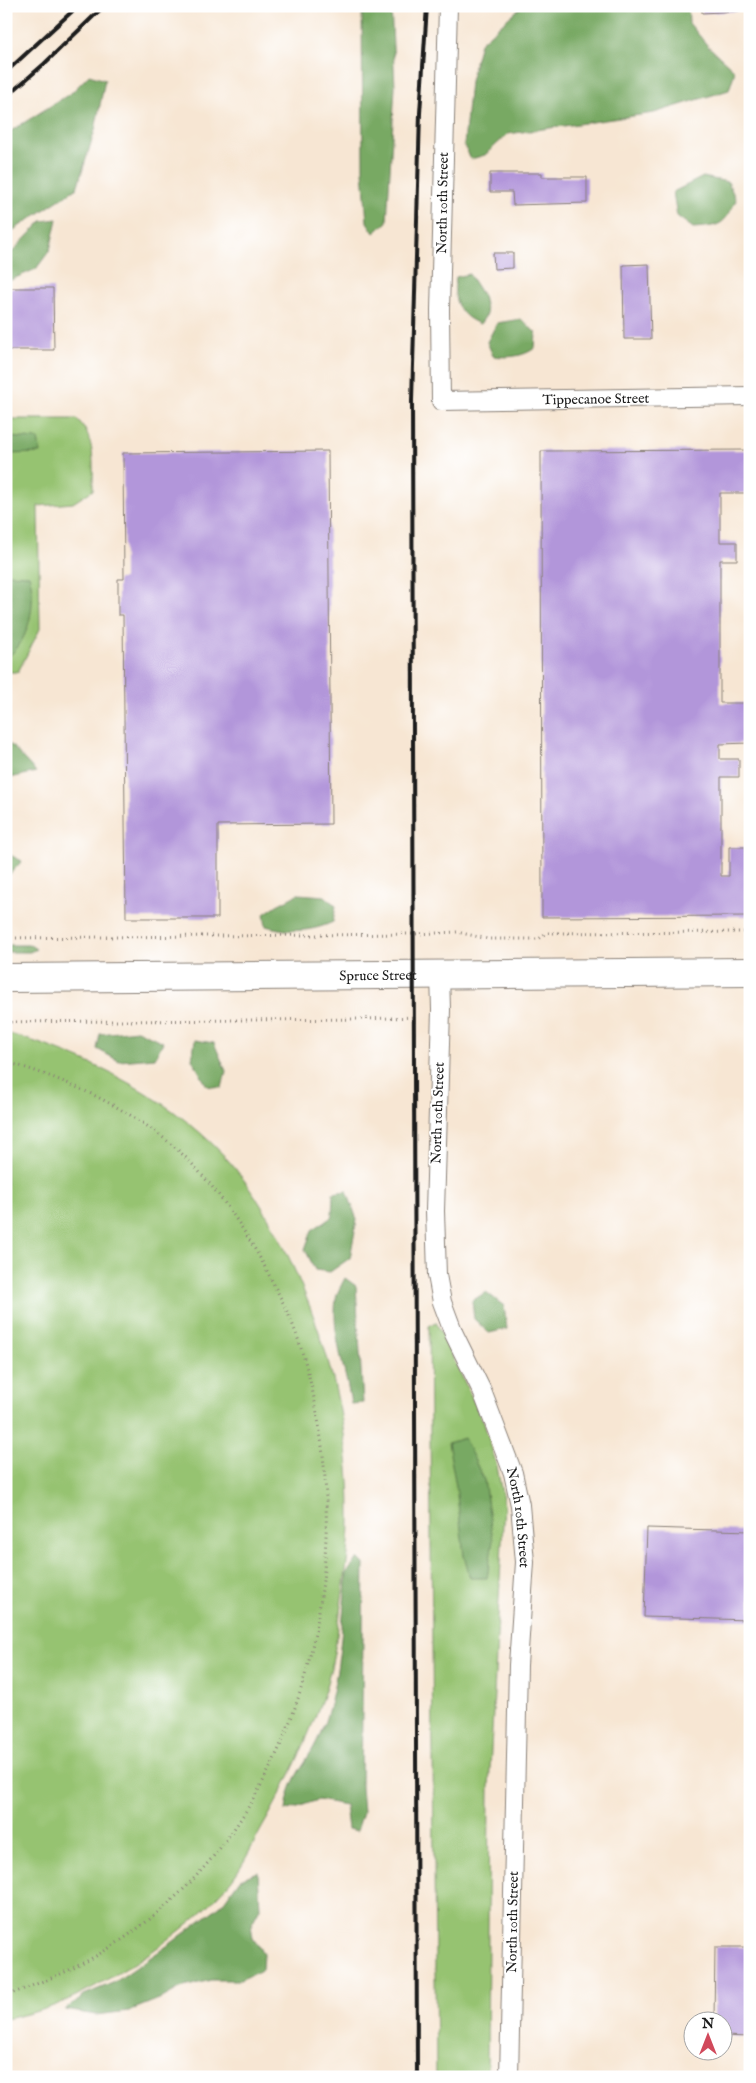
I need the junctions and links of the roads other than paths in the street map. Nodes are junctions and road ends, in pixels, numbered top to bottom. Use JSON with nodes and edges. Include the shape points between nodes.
{"nodes":[{"id":1,"x":448,"y":6,"type":"edge"},
{"id":2,"x":750,"y":396,"type":"edge"},
{"id":3,"x":441,"y":401,"type":"joint"},
{"id":4,"x":750,"y":972,"type":"edge"},
{"id":5,"x":440,"y":974,"type":"junction"},
{"id":6,"x":6,"y":978,"type":"edge"},
{"id":7,"x":509,"y":2077,"type":"edge"}],
"edges":[{"from":1,"to":3,"type":"lane","name":"North 10th Street","via":[[440,310]]},
{"from":2,"to":3,"type":"lane","name":"Tippecanoe Street"},
{"from":4,"to":5,"type":"street","name":"Spruce Street"},
{"from":5,"to":6,"type":"street","name":"Spruce Street"},
{"from":5,"to":7,"type":"lane","name":"North 10th Street","via":[[435,1211],[437,1275],[442,1302],[454,1334],[482,1390],[513,1472],[520,1505],[525,1562],[518,1666]]}]}
